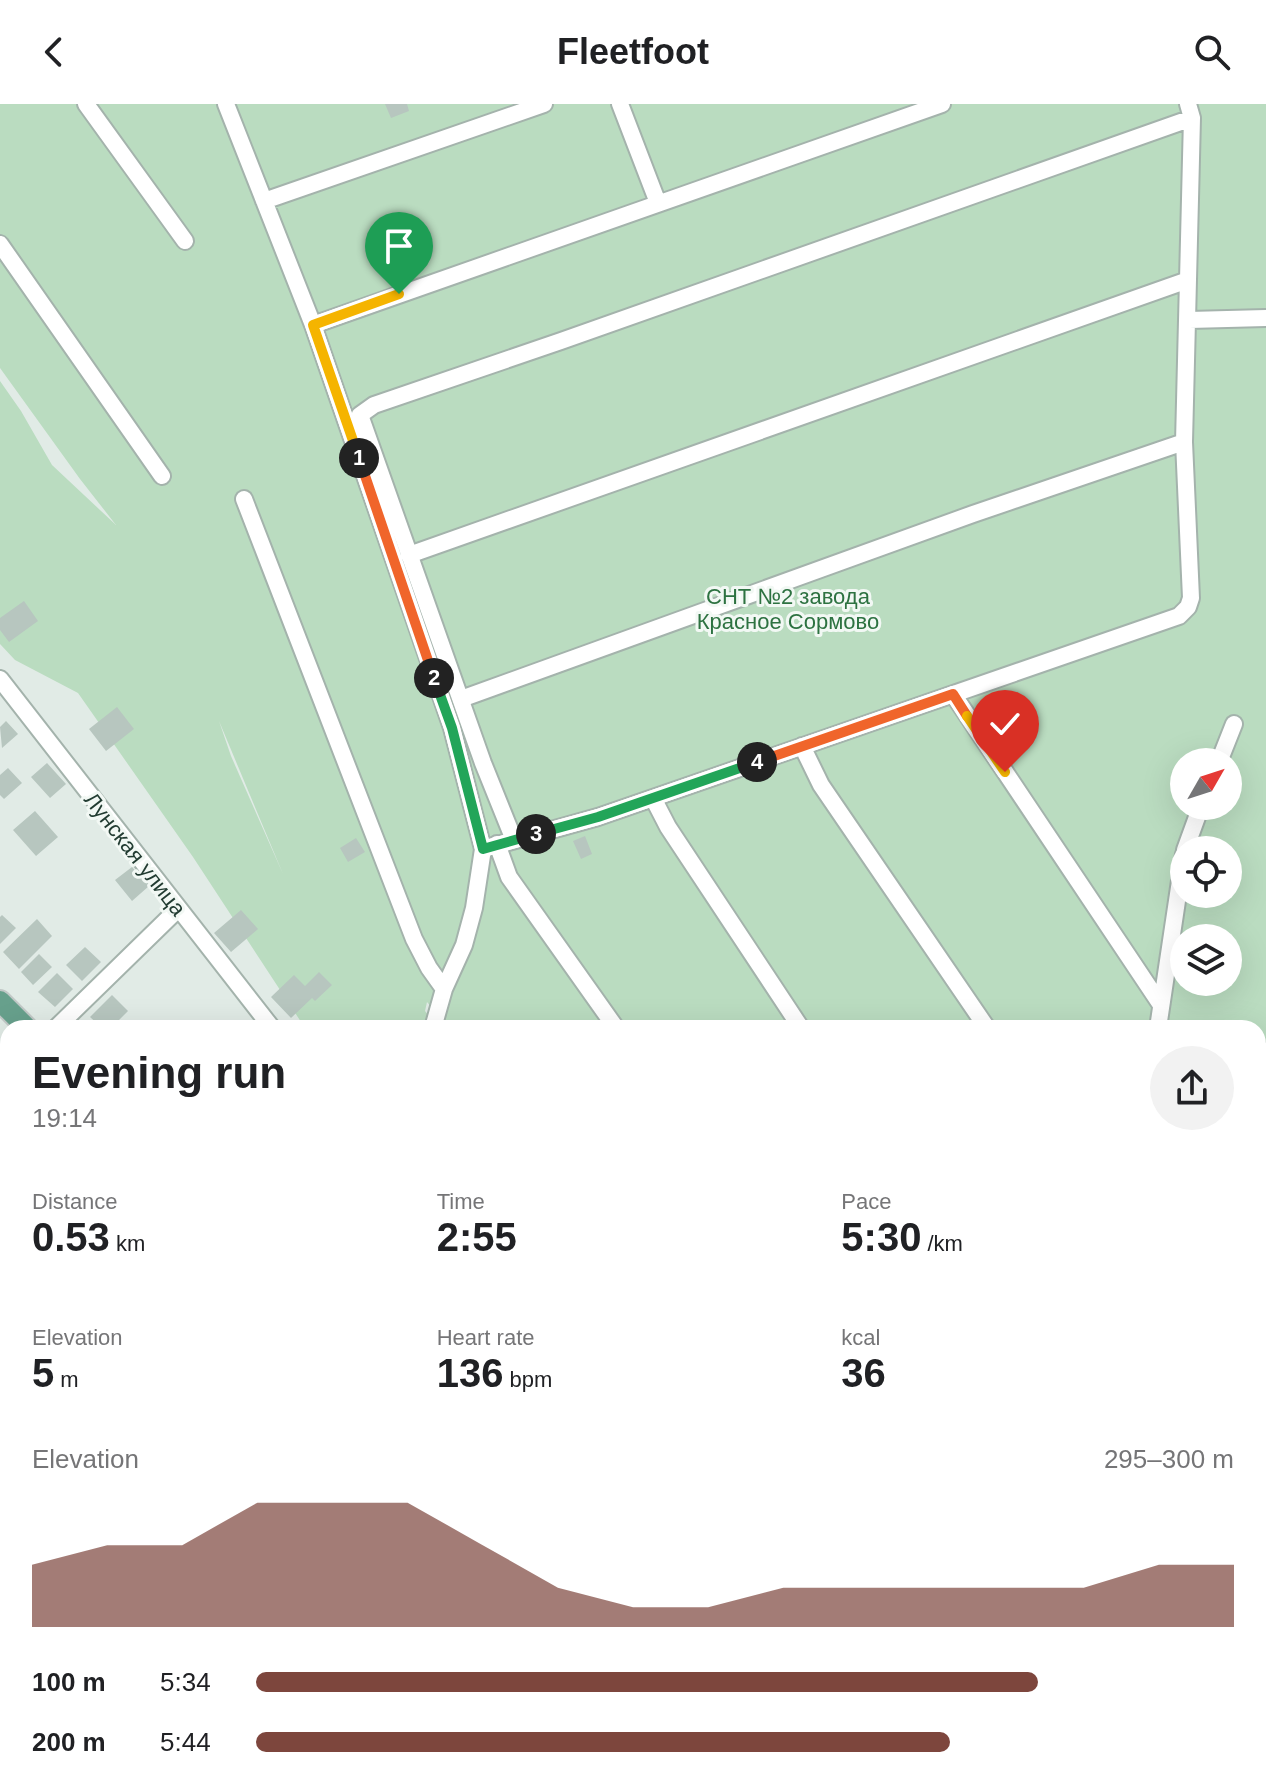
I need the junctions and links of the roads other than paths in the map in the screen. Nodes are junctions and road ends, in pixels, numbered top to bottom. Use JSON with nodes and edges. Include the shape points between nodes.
{"nodes":[{"id":1,"x":86,"y":104,"type":"edge"},
{"id":2,"x":226,"y":104,"type":"edge"},
{"id":3,"x":544,"y":104,"type":"edge"},
{"id":4,"x":620,"y":104,"type":"edge"},
{"id":5,"x":942,"y":104,"type":"edge"},
{"id":6,"x":1190,"y":111,"type":"edge"},
{"id":7,"x":264,"y":201,"type":"junction"},
{"id":8,"x":658,"y":203,"type":"junction"},
{"id":9,"x":185,"y":241,"type":"dead end"},
{"id":10,"x":0,"y":244,"type":"edge"},
{"id":11,"x":1188,"y":280,"type":"junction"},
{"id":12,"x":1266,"y":318,"type":"edge"},
{"id":13,"x":1189,"y":320,"type":"junction"},
{"id":14,"x":313,"y":325,"type":"junction"},
{"id":15,"x":1184,"y":442,"type":"junction"},
{"id":16,"x":162,"y":476,"type":"dead end"},
{"id":17,"x":244,"y":499,"type":"dead end"},
{"id":18,"x":409,"y":555,"type":"junction"},
{"id":19,"x":0,"y":679,"type":"edge"},
{"id":20,"x":953,"y":694,"type":"junction"},
{"id":21,"x":461,"y":699,"type":"junction"},
{"id":22,"x":1234,"y":724,"type":"dead end"},
{"id":23,"x":802,"y":746,"type":"junction"},
{"id":24,"x":1225,"y":748,"type":"edge"},
{"id":25,"x":653,"y":798,"type":"junction"},
{"id":26,"x":514,"y":840,"type":"junction"},
{"id":27,"x":490,"y":846,"type":"junction"},
{"id":28,"x":1176,"y":908,"type":"edge"},
{"id":29,"x":178,"y":909,"type":"junction"},
{"id":30,"x":444,"y":989,"type":"junction"},
{"id":31,"x":0,"y":1001,"type":"edge"},
{"id":32,"x":1161,"y":1005,"type":"junction"},
{"id":33,"x":19,"y":1020,"type":"edge"},
{"id":34,"x":64,"y":1020,"type":"edge"},
{"id":35,"x":266,"y":1020,"type":"edge"},
{"id":36,"x":435,"y":1020,"type":"edge"},
{"id":37,"x":610,"y":1020,"type":"edge"},
{"id":38,"x":796,"y":1020,"type":"edge"},
{"id":39,"x":982,"y":1020,"type":"edge"},
{"id":40,"x":1159,"y":1020,"type":"edge"}],
"edges":[{"from":1,"to":9,"type":"street"},
{"from":2,"to":7,"type":"street"},
{"from":3,"to":7,"type":"street"},
{"from":4,"to":8,"type":"street"},
{"from":5,"to":8,"type":"street"},
{"from":6,"to":11,"type":"street"},
{"from":6,"to":18,"type":"street","via":[[374,405],[360,421]]},
{"from":7,"to":14,"type":"street"},
{"from":8,"to":14,"type":"street"},
{"from":10,"to":16,"type":"street"},
{"from":11,"to":13,"type":"street"},
{"from":11,"to":18,"type":"street"},
{"from":12,"to":13,"type":"street"},
{"from":13,"to":15,"type":"street"},
{"from":14,"to":27,"type":"street"},
{"from":15,"to":20,"type":"street","via":[[1188,607],[1179,616]]},
{"from":15,"to":21,"type":"street"},
{"from":17,"to":30,"type":"street","via":[[414,939]]},
{"from":18,"to":21,"type":"street"},
{"from":19,"to":29,"type":"street","name":"Лунская улица"},
{"from":20,"to":23,"type":"street"},
{"from":20,"to":32,"type":"street"},
{"from":21,"to":26,"type":"street"},
{"from":22,"to":24,"type":"street"},
{"from":23,"to":25,"type":"street"},
{"from":23,"to":39,"type":"street","via":[[821,785]]},
{"from":25,"to":26,"type":"street"},
{"from":25,"to":38,"type":"street"},
{"from":26,"to":27,"type":"street"},
{"from":27,"to":30,"type":"street","via":[[464,945]]},
{"from":27,"to":37,"type":"street"},
{"from":28,"to":32,"type":"street"},
{"from":29,"to":34,"type":"street"},
{"from":29,"to":35,"type":"street","name":"Лунская улица"},
{"from":30,"to":36,"type":"street"},
{"from":31,"to":33,"type":"main road"},
{"from":32,"to":40,"type":"street"}]}
